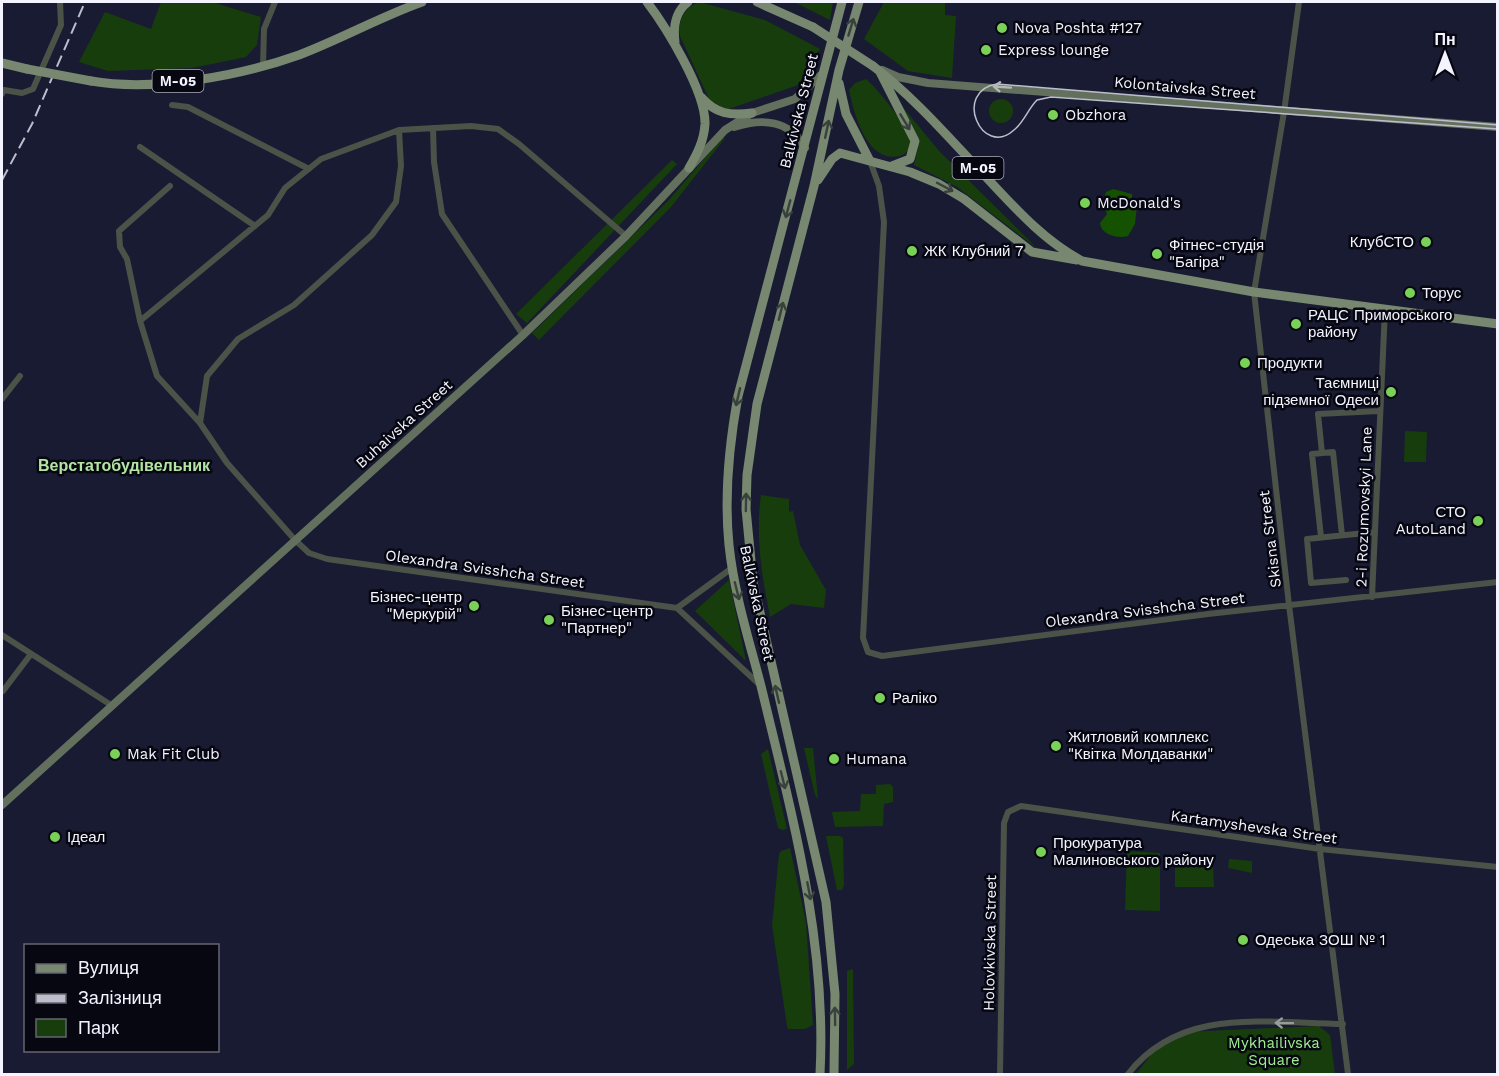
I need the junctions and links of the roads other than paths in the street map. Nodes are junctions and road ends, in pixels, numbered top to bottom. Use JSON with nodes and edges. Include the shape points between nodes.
{"nodes":[{"id":1,"x":60,"y":2,"type":"edge"},
{"id":2,"x":275,"y":2,"type":"edge"},
{"id":3,"x":422,"y":2,"type":"edge"},
{"id":4,"x":647,"y":2,"type":"edge"},
{"id":5,"x":688,"y":2,"type":"edge"},
{"id":6,"x":757,"y":2,"type":"edge"},
{"id":7,"x":842,"y":2,"type":"edge"},
{"id":8,"x":859,"y":2,"type":"edge"},
{"id":9,"x":1299,"y":2,"type":"edge"},
{"id":10,"x":676,"y":47,"type":"junction"},
{"id":11,"x":2,"y":63,"type":"edge"},
{"id":12,"x":263,"y":66,"type":"junction"},
{"id":13,"x":876,"y":68,"type":"junction"},
{"id":14,"x":839,"y":70,"type":"junction"},
{"id":15,"x":825,"y":71,"type":"junction"},
{"id":16,"x":698,"y":93,"type":"junction"},
{"id":17,"x":2,"y":94,"type":"edge"},
{"id":18,"x":172,"y":105,"type":"dead end"},
{"id":19,"x":1285,"y":110,"type":"junction"},
{"id":20,"x":752,"y":113,"type":"junction"},
{"id":21,"x":1497,"y":127,"type":"edge"},
{"id":22,"x":433,"y":128,"type":"junction"},
{"id":23,"x":399,"y":130,"type":"junction"},
{"id":24,"x":726,"y":130,"type":"junction"},
{"id":25,"x":140,"y":147,"type":"dead end"},
{"id":26,"x":805,"y":148,"type":"junction"},
{"id":27,"x":870,"y":161,"type":"junction"},
{"id":28,"x":890,"y":166,"type":"junction"},
{"id":29,"x":689,"y":168,"type":"junction"},
{"id":30,"x":309,"y":169,"type":"junction"},
{"id":31,"x":170,"y":186,"type":"dead end"},
{"id":32,"x":814,"y":186,"type":"junction"},
{"id":33,"x":255,"y":226,"type":"junction"},
{"id":34,"x":626,"y":236,"type":"junction"},
{"id":35,"x":1082,"y":261,"type":"junction"},
{"id":36,"x":1254,"y":292,"type":"junction"},
{"id":37,"x":1385,"y":309,"type":"junction"},
{"id":38,"x":140,"y":321,"type":"junction"},
{"id":39,"x":1497,"y":324,"type":"edge"},
{"id":40,"x":524,"y":335,"type":"junction"},
{"id":41,"x":20,"y":376,"type":"dead end"},
{"id":42,"x":2,"y":399,"type":"edge"},
{"id":43,"x":1379,"y":411,"type":"junction"},
{"id":44,"x":200,"y":423,"type":"junction"},
{"id":45,"x":1322,"y":453,"type":"junction"},
{"id":46,"x":1375,"y":532,"type":"junction"},
{"id":47,"x":1342,"y":535,"type":"junction"},
{"id":48,"x":1321,"y":537,"type":"junction"},
{"id":49,"x":295,"y":540,"type":"junction"},
{"id":50,"x":732,"y":568,"type":"junction"},
{"id":51,"x":1346,"y":580,"type":"dead end"},
{"id":52,"x":1497,"y":582,"type":"edge"},
{"id":53,"x":1372,"y":597,"type":"junction"},
{"id":54,"x":1289,"y":605,"type":"junction"},
{"id":55,"x":677,"y":608,"type":"junction"},
{"id":56,"x":2,"y":635,"type":"edge"},
{"id":57,"x":31,"y":654,"type":"junction"},
{"id":58,"x":760,"y":684,"type":"junction"},
{"id":59,"x":3,"y":691,"type":"edge"},
{"id":60,"x":111,"y":705,"type":"junction"},
{"id":61,"x":2,"y":805,"type":"edge"},
{"id":62,"x":1008,"y":812,"type":"joint"},
{"id":63,"x":1320,"y":849,"type":"junction"},
{"id":64,"x":1497,"y":867,"type":"edge"},
{"id":65,"x":1343,"y":1024,"type":"junction"},
{"id":66,"x":820,"y":1074,"type":"edge"},
{"id":67,"x":834,"y":1074,"type":"edge"},
{"id":68,"x":1000,"y":1074,"type":"edge"},
{"id":69,"x":1128,"y":1074,"type":"edge"},
{"id":70,"x":1348,"y":1074,"type":"edge"}],
"edges":[{"from":1,"to":17,"type":"street","via":[[61,25],[33,89],[22,93],[4,90]]},
{"from":2,"to":12,"type":"street","via":[[264,29]]},
{"from":3,"to":12,"type":"main road","number":"М-05","via":[[302,54]]},
{"from":4,"to":10,"type":"main road"},
{"from":5,"to":10,"type":"main road","via":[[675,19]]},
{"from":6,"to":13,"type":"main road","number":"М-05","bridge":true,"via":[[813,27]]},
{"from":7,"to":15,"type":"main road","name":"Balkivska Street"},
{"from":14,"to":8,"type":"main road","name":"Balkivska Street","one_way":true},
{"from":9,"to":19,"type":"street","name":"Skisna Street"},
{"from":10,"to":16,"type":"main road"},
{"from":11,"to":12,"type":"main road","number":"М-05","bridge":true,"via":[[120,84],[175,81]]},
{"from":19,"to":13,"type":"main road","name":"Kolontaivska Street","one_way":true,"via":[[911,81]]},
{"from":13,"to":28,"type":"main road","one_way":true,"via":[[915,141],[910,159]]},
{"from":13,"to":35,"type":"main road","number":"М-05","via":[[933,120],[1034,227]]},
{"from":14,"to":27,"type":"main road","via":[[843,104]]},
{"from":32,"to":14,"type":"main road","name":"Balkivska Street","one_way":true},
{"from":15,"to":20,"type":"main road","name":"Buhaivska Street","via":[[795,99]]},
{"from":15,"to":26,"type":"main road","name":"Balkivska Street"},
{"from":16,"to":20,"type":"main road","via":[[717,112]]},
{"from":16,"to":29,"type":"main road","via":[[705,116],[704,131]]},
{"from":18,"to":30,"type":"street","via":[[188,106]]},
{"from":19,"to":21,"type":"main road","name":"Kolontaivska Street"},
{"from":19,"to":36,"type":"street","name":"Skisna Street"},
{"from":20,"to":24,"type":"main road","name":"Buhaivska Street"},
{"from":22,"to":23,"type":"street"},
{"from":22,"to":34,"type":"street","via":[[498,129]]},
{"from":22,"to":40,"type":"street","via":[[442,214]]},
{"from":23,"to":30,"type":"street","via":[[321,159]]},
{"from":23,"to":44,"type":"street","via":[[401,166],[396,202],[372,235],[294,305],[238,339],[207,376]]},
{"from":24,"to":26,"type":"main road","via":[[754,122],[773,122],[794,132]]},
{"from":24,"to":29,"type":"main road","name":"Buhaivska Street"},
{"from":25,"to":33,"type":"street"},
{"from":26,"to":50,"type":"main road","name":"Balkivska Street","one_way":true,"via":[[738,396],[726,509]]},
{"from":27,"to":28,"type":"main road"},
{"from":27,"to":32,"type":"main road","via":[[845,153],[836,155]]},
{"from":27,"to":54,"type":"street","name":"Olexandra Svisshcha Street","via":[[883,204],[884,229],[863,638],[868,652],[882,656]]},
{"from":28,"to":35,"type":"main road","one_way":true,"via":[[952,191],[1032,252]]},
{"from":29,"to":34,"type":"main road","name":"Buhaivska Street"},
{"from":30,"to":33,"type":"street","via":[[285,188],[268,215]]},
{"from":31,"to":38,"type":"street","name":"Olexandra Svisshcha Street","via":[[119,231]]},
{"from":67,"to":32,"type":"main road","name":"Balkivska Street","one_way":true,"via":[[835,994],[826,902],[753,582],[746,509],[757,404]]},
{"from":33,"to":38,"type":"street"},
{"from":34,"to":40,"type":"main road","name":"Buhaivska Street"},
{"from":35,"to":36,"type":"main road","number":"М-05"},
{"from":36,"to":37,"type":"main road","number":"М-05"},
{"from":36,"to":54,"type":"street","name":"Skisna Street"},
{"from":37,"to":39,"type":"main road","number":"М-05"},
{"from":37,"to":43,"type":"street","name":"2-i Rozumovskyi Lane"},
{"from":38,"to":44,"type":"street","name":"Olexandra Svisshcha Street","via":[[157,376]]},
{"from":40,"to":49,"type":"main road","name":"Buhaivska Street"},
{"from":41,"to":42,"type":"street"},
{"from":43,"to":45,"type":"street","via":[[1318,414]]},
{"from":43,"to":46,"type":"street","name":"2-i Rozumovskyi Lane"},
{"from":44,"to":49,"type":"street","name":"Olexandra Svisshcha Street","via":[[232,470]]},
{"from":45,"to":47,"type":"street","via":[[1333,452]]},
{"from":45,"to":48,"type":"street","via":[[1312,454]]},
{"from":46,"to":47,"type":"street"},
{"from":46,"to":53,"type":"street","name":"2-i Rozumovskyi Lane"},
{"from":47,"to":48,"type":"street"},
{"from":48,"to":51,"type":"street","via":[[1307,539],[1311,583]]},
{"from":49,"to":55,"type":"street","name":"Olexandra Svisshcha Street","via":[[309,553],[327,559]]},
{"from":49,"to":60,"type":"main road","name":"Buhaivska Street"},
{"from":50,"to":55,"type":"street"},
{"from":50,"to":58,"type":"main road","name":"Balkivska Street","one_way":true},
{"from":52,"to":53,"type":"street","name":"Olexandra Svisshcha Street"},
{"from":53,"to":54,"type":"street","name":"Olexandra Svisshcha Street"},
{"from":54,"to":63,"type":"street","name":"Skisna Street"},
{"from":55,"to":58,"type":"street"},
{"from":56,"to":57,"type":"street"},
{"from":57,"to":59,"type":"street"},
{"from":57,"to":60,"type":"street"},
{"from":58,"to":66,"type":"main road","name":"Balkivska Street","one_way":true,"via":[[811,904],[820,972]]},
{"from":60,"to":61,"type":"main road","name":"Buhaivska Street"},
{"from":62,"to":63,"type":"street","name":"Kartamyshevska Street","via":[[1021,806]]},
{"from":62,"to":68,"type":"street","name":"Holovkivska Street","via":[[1004,823]]},
{"from":63,"to":64,"type":"street","name":"Kartamyshevska Street"},
{"from":63,"to":65,"type":"street","name":"Skisna Street"},
{"from":65,"to":69,"type":"street","one_way":true,"via":[[1223,1022],[1193,1028],[1168,1038]]},
{"from":65,"to":70,"type":"street","name":"Skisna Street"}]}
